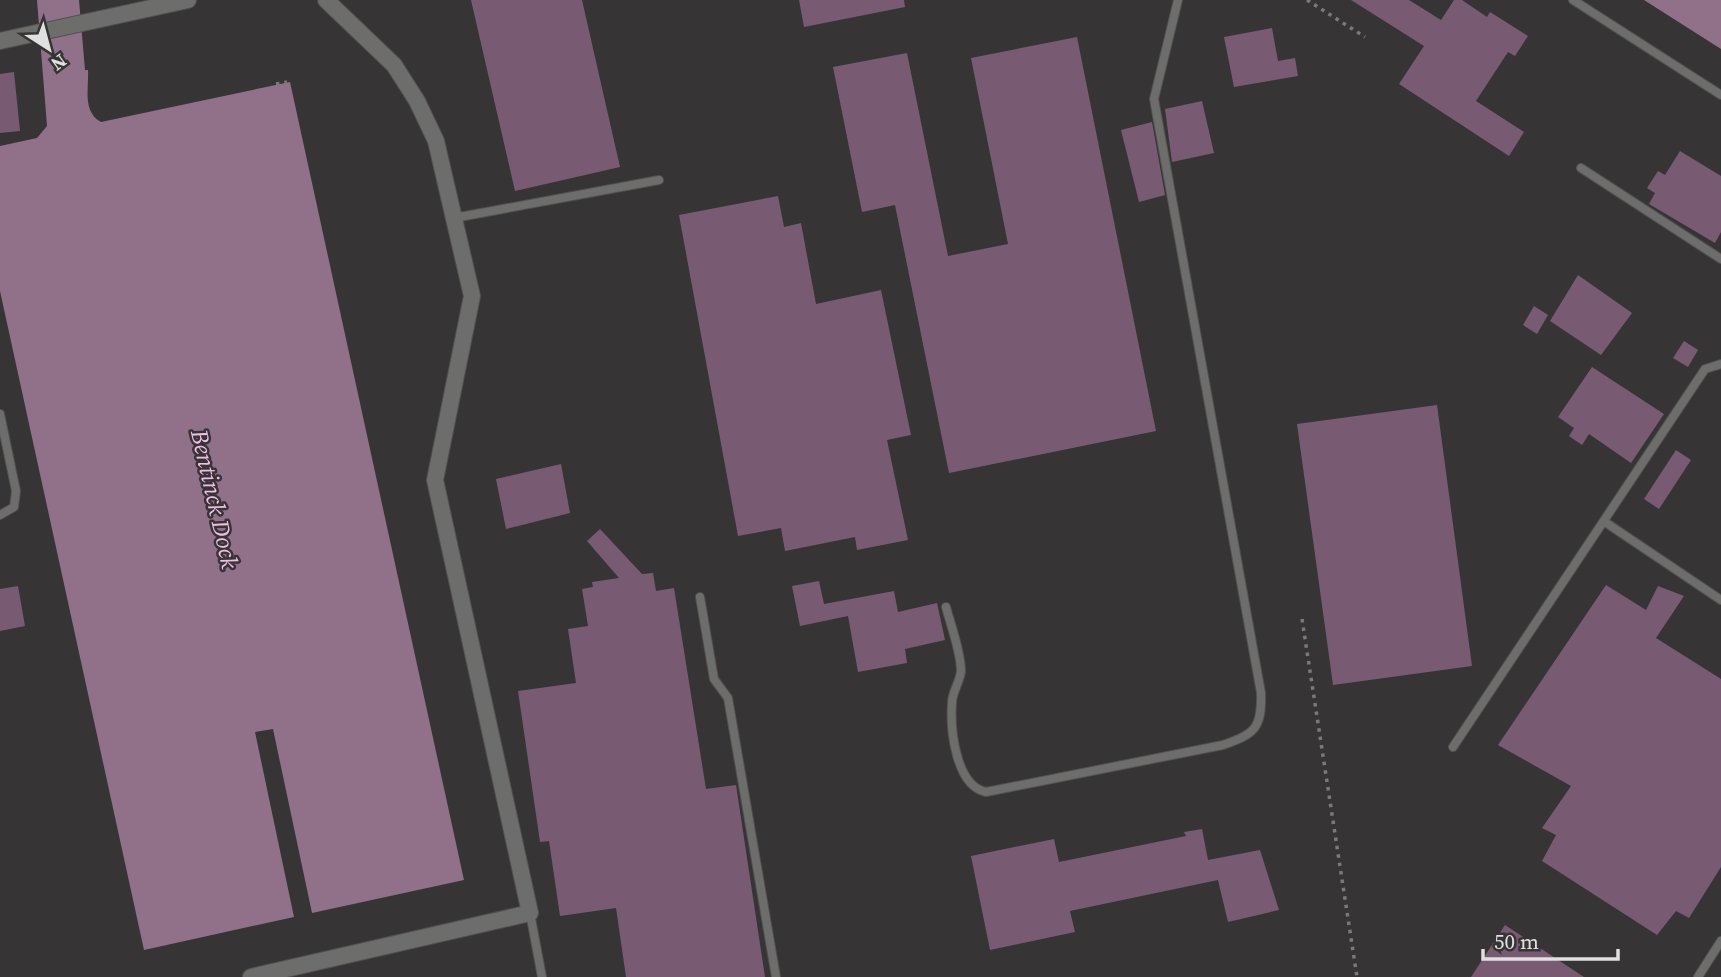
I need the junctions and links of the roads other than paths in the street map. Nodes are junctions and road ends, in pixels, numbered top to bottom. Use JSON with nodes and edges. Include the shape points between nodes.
{"nodes":[{"id":1,"x":188,"y":0,"type":"edge"},
{"id":2,"x":326,"y":0,"type":"edge"},
{"id":3,"x":1178,"y":0,"type":"edge"},
{"id":4,"x":1573,"y":0,"type":"edge"},
{"id":5,"x":0,"y":41,"type":"edge"},
{"id":6,"x":1721,"y":95,"type":"edge"},
{"id":7,"x":1581,"y":168,"type":"dead end"},
{"id":8,"x":660,"y":180,"type":"dead end"},
{"id":9,"x":454,"y":218,"type":"junction"},
{"id":10,"x":1721,"y":259,"type":"edge"},
{"id":11,"x":1721,"y":364,"type":"edge"},
{"id":12,"x":0,"y":414,"type":"edge"},
{"id":13,"x":0,"y":515,"type":"edge"},
{"id":14,"x":1605,"y":522,"type":"junction"},
{"id":15,"x":700,"y":597,"type":"dead end"},
{"id":16,"x":1721,"y":600,"type":"edge"},
{"id":17,"x":946,"y":607,"type":"dead end"},
{"id":18,"x":1452,"y":747,"type":"dead end"},
{"id":19,"x":530,"y":913,"type":"junction"},
{"id":20,"x":1721,"y":941,"type":"edge"},
{"id":21,"x":251,"y":977,"type":"edge"},
{"id":22,"x":542,"y":977,"type":"edge"},
{"id":23,"x":776,"y":977,"type":"edge"},
{"id":24,"x":1698,"y":977,"type":"edge"}],
"edges":[{"from":1,"to":5,"type":"street"},
{"from":2,"to":9,"type":"street","via":[[394,65],[417,101],[436,141]]},
{"from":3,"to":17,"type":"lane","via":[[1154,99],[1262,715],[1246,737],[1223,745],[986,793],[975,790],[962,771],[952,722],[952,700],[961,670]]},
{"from":4,"to":6,"type":"lane"},
{"from":7,"to":10,"type":"lane"},
{"from":8,"to":9,"type":"lane"},
{"from":9,"to":19,"type":"street","via":[[472,296],[435,480]]},
{"from":11,"to":14,"type":"lane","via":[[1704,369]]},
{"from":12,"to":13,"type":"lane","via":[[16,491],[14,507]]},
{"from":14,"to":16,"type":"lane"},
{"from":14,"to":18,"type":"lane"},
{"from":15,"to":23,"type":"lane","via":[[714,679],[728,698]]},
{"from":19,"to":21,"type":"street"},
{"from":19,"to":22,"type":"lane"},
{"from":20,"to":24,"type":"lane"}]}
